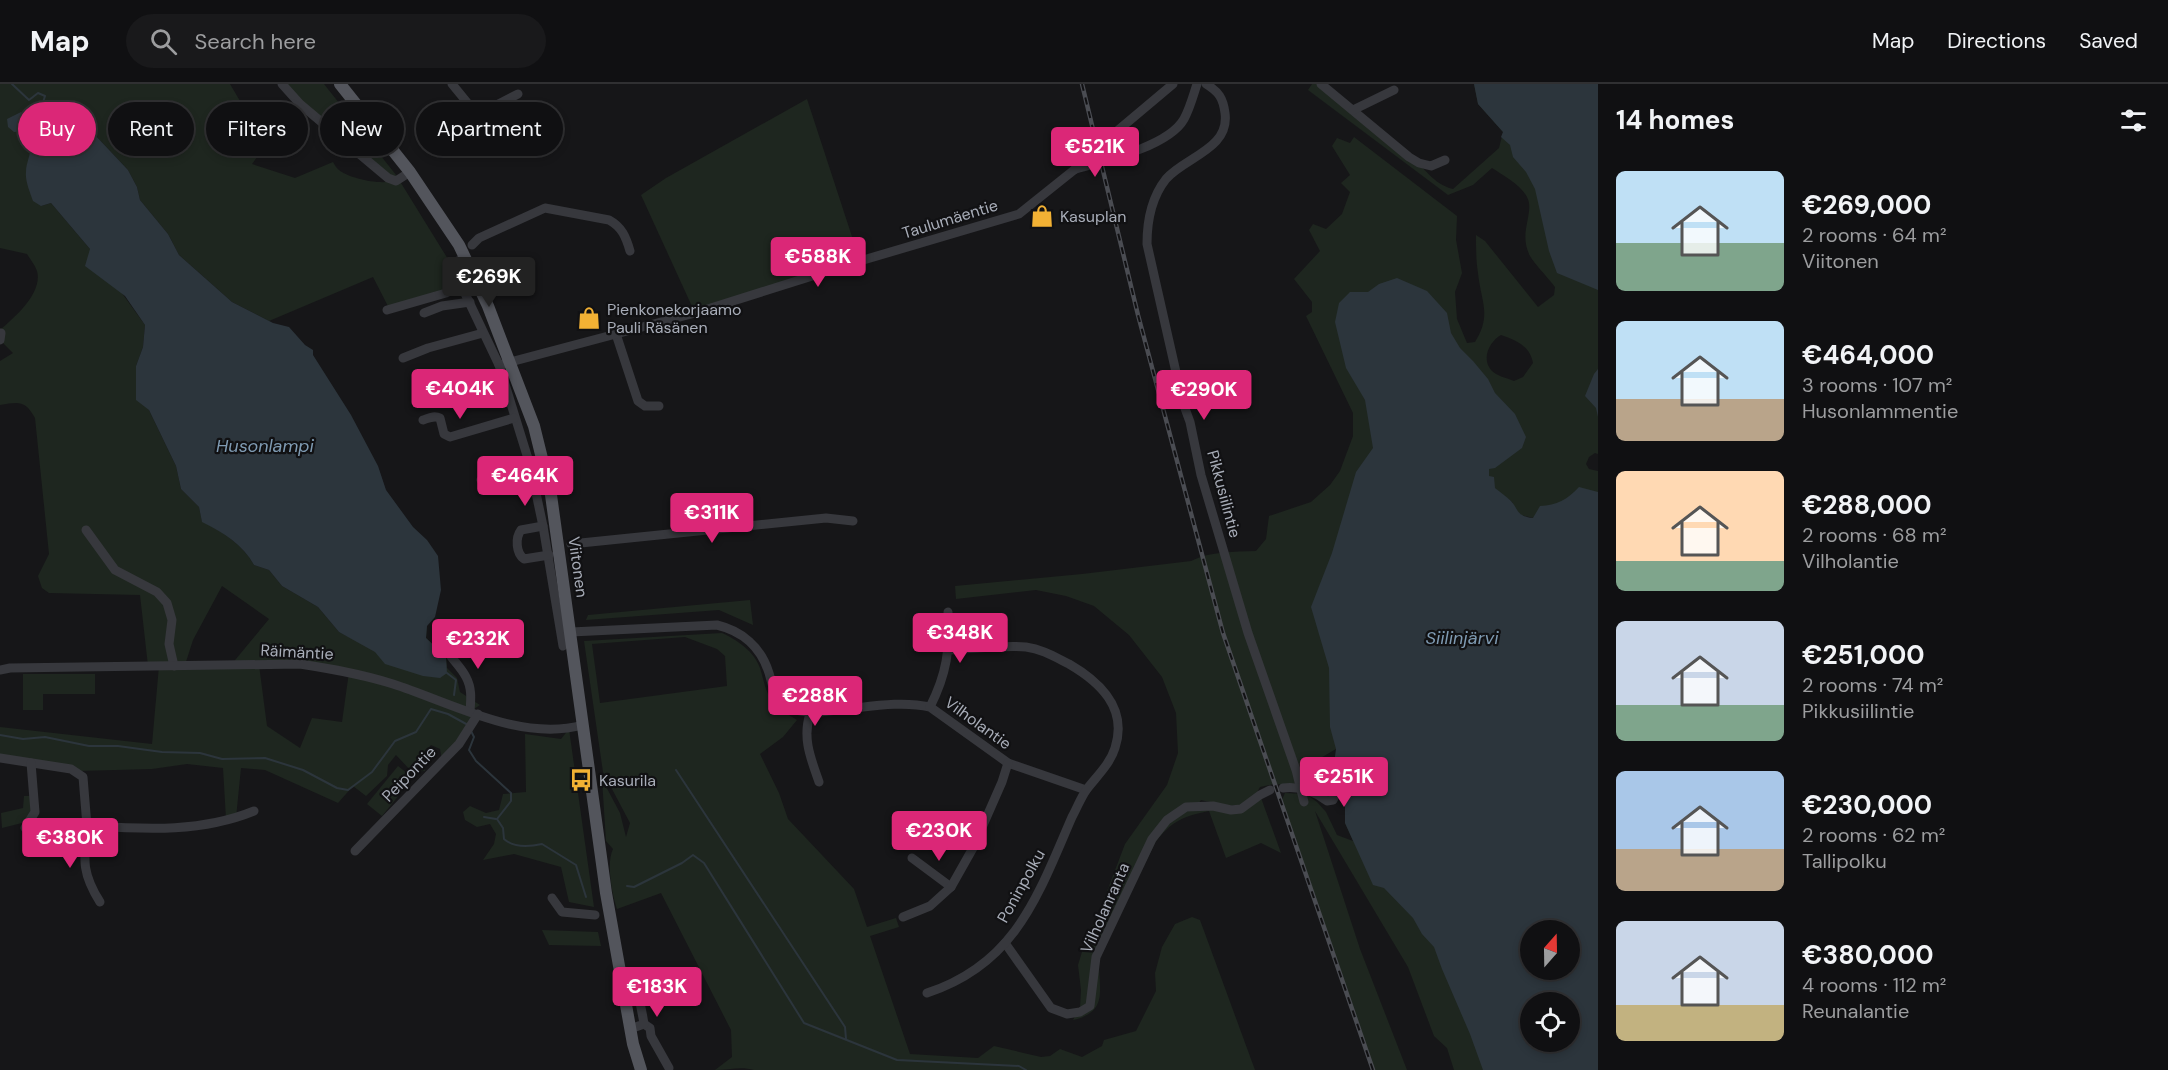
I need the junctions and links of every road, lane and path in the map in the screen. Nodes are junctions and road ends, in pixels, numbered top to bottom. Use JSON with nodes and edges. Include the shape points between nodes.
{"nodes":[{"id":1,"x":282,"y":84,"type":"edge"},
{"id":2,"x":340,"y":84,"type":"edge"},
{"id":3,"x":452,"y":84,"type":"edge"},
{"id":4,"x":1173,"y":84,"type":"edge"},
{"id":5,"x":1197,"y":84,"type":"edge"},
{"id":6,"x":1206,"y":84,"type":"edge"},
{"id":7,"x":1321,"y":84,"type":"edge"},
{"id":8,"x":1394,"y":90,"type":"dead end"},
{"id":9,"x":518,"y":94,"type":"dead end"},
{"id":10,"x":1353,"y":110,"type":"junction"},
{"id":11,"x":1110,"y":137,"type":"dead end"},
{"id":12,"x":1091,"y":153,"type":"dead end"},
{"id":13,"x":1445,"y":160,"type":"dead end"},
{"id":14,"x":1074,"y":170,"type":"junction"},
{"id":15,"x":410,"y":172,"type":"junction"},
{"id":16,"x":472,"y":245,"type":"dead end"},
{"id":17,"x":630,"y":251,"type":"dead end"},
{"id":18,"x":465,"y":258,"type":"junction"},
{"id":19,"x":462,"y":285,"type":"junction"},
{"id":20,"x":470,"y":302,"type":"junction"},
{"id":21,"x":387,"y":310,"type":"dead end"},
{"id":22,"x":423,"y":313,"type":"dead end"},
{"id":23,"x":1,"y":333,"type":"edge"},
{"id":24,"x":483,"y":333,"type":"junction"},
{"id":25,"x":616,"y":334,"type":"junction"},
{"id":26,"x":0,"y":340,"type":"edge"},
{"id":27,"x":403,"y":358,"type":"dead end"},
{"id":28,"x":505,"y":364,"type":"junction"},
{"id":29,"x":659,"y":406,"type":"dead end"},
{"id":30,"x":514,"y":418,"type":"junction"},
{"id":31,"x":423,"y":420,"type":"dead end"},
{"id":32,"x":530,"y":469,"type":"junction"},
{"id":33,"x":481,"y":480,"type":"dead end"},
{"id":34,"x":853,"y":521,"type":"dead end"},
{"id":35,"x":543,"y":526,"type":"junction"},
{"id":36,"x":86,"y":530,"type":"dead end"},
{"id":37,"x":571,"y":544,"type":"dead end"},
{"id":38,"x":549,"y":555,"type":"junction"},
{"id":39,"x":948,"y":612,"type":"dead end"},
{"id":40,"x":571,"y":632,"type":"junction"},
{"id":41,"x":443,"y":634,"type":"dead end"},
{"id":42,"x":563,"y":646,"type":"dead end"},
{"id":43,"x":949,"y":650,"type":"junction"},
{"id":44,"x":174,"y":666,"type":"junction"},
{"id":45,"x":0,"y":670,"type":"edge"},
{"id":46,"x":930,"y":707,"type":"junction"},
{"id":47,"x":474,"y":712,"type":"junction"},
{"id":48,"x":810,"y":714,"type":"junction"},
{"id":49,"x":583,"y":725,"type":"junction"},
{"id":50,"x":0,"y":758,"type":"edge"},
{"id":51,"x":32,"y":763,"type":"junction"},
{"id":52,"x":1008,"y":763,"type":"junction"},
{"id":53,"x":819,"y":782,"type":"dead end"},
{"id":54,"x":1283,"y":788,"type":"dead end"},
{"id":55,"x":1302,"y":789,"type":"junction"},
{"id":56,"x":1086,"y":790,"type":"junction"},
{"id":57,"x":1270,"y":790,"type":"dead end"},
{"id":58,"x":1315,"y":793,"type":"dead end"},
{"id":59,"x":1304,"y":802,"type":"dead end"},
{"id":60,"x":254,"y":812,"type":"dead end"},
{"id":61,"x":87,"y":826,"type":"junction"},
{"id":62,"x":25,"y":828,"type":"dead end"},
{"id":63,"x":355,"y":851,"type":"dead end"},
{"id":64,"x":912,"y":858,"type":"dead end"},
{"id":65,"x":951,"y":887,"type":"junction"},
{"id":66,"x":552,"y":898,"type":"dead end"},
{"id":67,"x":100,"y":902,"type":"dead end"},
{"id":68,"x":595,"y":915,"type":"dead end"},
{"id":69,"x":903,"y":917,"type":"dead end"},
{"id":70,"x":1005,"y":942,"type":"junction"},
{"id":71,"x":640,"y":981,"type":"dead end"},
{"id":72,"x":927,"y":993,"type":"dead end"},
{"id":73,"x":644,"y":1024,"type":"junction"},
{"id":74,"x":630,"y":1029,"type":"junction"},
{"id":75,"x":669,"y":1068,"type":"dead end"},
{"id":76,"x":641,"y":1070,"type":"edge"}],
"edges":[{"from":1,"to":15,"type":"street","via":[[300,104],[388,178],[396,181]]},
{"from":2,"to":15,"type":"main road","name":"Viitonen"},
{"from":3,"to":9,"type":"street","via":[[478,111]]},
{"from":4,"to":11,"type":"street"},
{"from":5,"to":14,"type":"street","name":"Taulumäentie","via":[[1183,121],[1164,138],[1130,154]]},
{"from":6,"to":55,"type":"street","name":"Pikkusiilintie","via":[[1223,100],[1223,134],[1168,177],[1150,209],[1147,244],[1201,475],[1248,633]]},
{"from":7,"to":10,"type":"street"},
{"from":8,"to":10,"type":"street"},
{"from":10,"to":13,"type":"street","via":[[1419,163],[1431,166]]},
{"from":12,"to":14,"type":"street","name":"Taulumäentie"},
{"from":14,"to":25,"type":"street","name":"Taulumäentie","via":[[1019,214]]},
{"from":15,"to":18,"type":"main road","name":"Viitonen"},
{"from":16,"to":17,"type":"street","via":[[479,238],[549,208],[609,220],[626,236]]},
{"from":18,"to":19,"type":"street","via":[[451,264]]},
{"from":18,"to":28,"type":"main road","name":"Viitonen"},
{"from":19,"to":20,"type":"street"},
{"from":19,"to":21,"type":"street"},
{"from":20,"to":22,"type":"street"},
{"from":20,"to":24,"type":"street"},
{"from":23,"to":26,"type":"street"},
{"from":24,"to":27,"type":"street"},
{"from":24,"to":28,"type":"street"},
{"from":25,"to":28,"type":"street","name":"Taulumäentie"},
{"from":25,"to":29,"type":"street","via":[[638,401],[645,406]]},
{"from":28,"to":30,"type":"street"},
{"from":28,"to":40,"type":"main road","name":"Viitonen","via":[[534,426],[551,495]]},
{"from":30,"to":31,"type":"street","via":[[450,436],[444,434],[440,418]]},
{"from":30,"to":32,"type":"street"},
{"from":32,"to":33,"type":"street"},
{"from":32,"to":35,"type":"street"},
{"from":34,"to":37,"type":"street","via":[[826,518]]},
{"from":35,"to":38,"type":"street"},
{"from":35,"to":38,"type":"street","via":[[521,530],[519,552],[524,558]]},
{"from":36,"to":44,"type":"street","via":[[115,570],[157,592],[167,603],[172,620],[169,644]]},
{"from":38,"to":42,"type":"street"},
{"from":39,"to":43,"type":"street"},
{"from":40,"to":48,"type":"street","name":"Vilholantie","via":[[717,625],[733,629],[759,652],[778,700]]},
{"from":40,"to":49,"type":"main road","name":"Viitonen"},
{"from":41,"to":47,"type":"street","via":[[451,660],[466,676]]},
{"from":43,"to":46,"type":"street","via":[[944,676]]},
{"from":43,"to":56,"type":"street","name":"Poninpolku","via":[[1030,648],[1049,653],[1099,685],[1113,703],[1118,733],[1108,762]]},
{"from":44,"to":45,"type":"street","name":"Räimäntie"},
{"from":44,"to":47,"type":"street","name":"Räimäntie","via":[[300,664],[344,670]]},
{"from":46,"to":48,"type":"street","name":"Vilholantie","via":[[881,705]]},
{"from":46,"to":52,"type":"street","name":"Vilholantie"},
{"from":47,"to":49,"type":"street","name":"Räimäntie","via":[[526,728],[569,729]]},
{"from":47,"to":63,"type":"street","name":"Peipontie","via":[[459,744]]},
{"from":48,"to":53,"type":"street","via":[[806,740]]},
{"from":49,"to":74,"type":"main road","name":"Viitonen"},
{"from":50,"to":51,"type":"street"},
{"from":51,"to":61,"type":"street","via":[[71,768],[83,777]]},
{"from":51,"to":62,"type":"street","via":[[35,812]]},
{"from":52,"to":56,"type":"street","name":"Vilholantie"},
{"from":52,"to":65,"type":"street","via":[[973,848]]},
{"from":54,"to":55,"type":"street"},
{"from":55,"to":58,"type":"street"},
{"from":55,"to":59,"type":"street","name":"Pikkusiilintie"},
{"from":56,"to":70,"type":"street","name":"Poninpolku","via":[[1039,892]]},
{"from":57,"to":70,"type":"street","name":"Vilholanranta","via":[[1241,809],[1186,807],[1167,820],[1152,838],[1107,932],[1096,957],[1090,1006],[1080,1012],[1067,1014],[1051,1008]]},
{"from":60,"to":61,"type":"street","via":[[199,827]]},
{"from":61,"to":67,"type":"street","via":[[84,868]]},
{"from":64,"to":65,"type":"street"},
{"from":65,"to":69,"type":"street","via":[[930,906]]},
{"from":66,"to":68,"type":"street","via":[[562,912]]},
{"from":70,"to":72,"type":"street","name":"Poninpolku","via":[[993,957],[970,973]]},
{"from":71,"to":73,"type":"street","via":[[638,996]]},
{"from":73,"to":74,"type":"street"},
{"from":73,"to":75,"type":"street","via":[[650,1028]]},
{"from":74,"to":76,"type":"main road","name":"Viitonen"}]}
